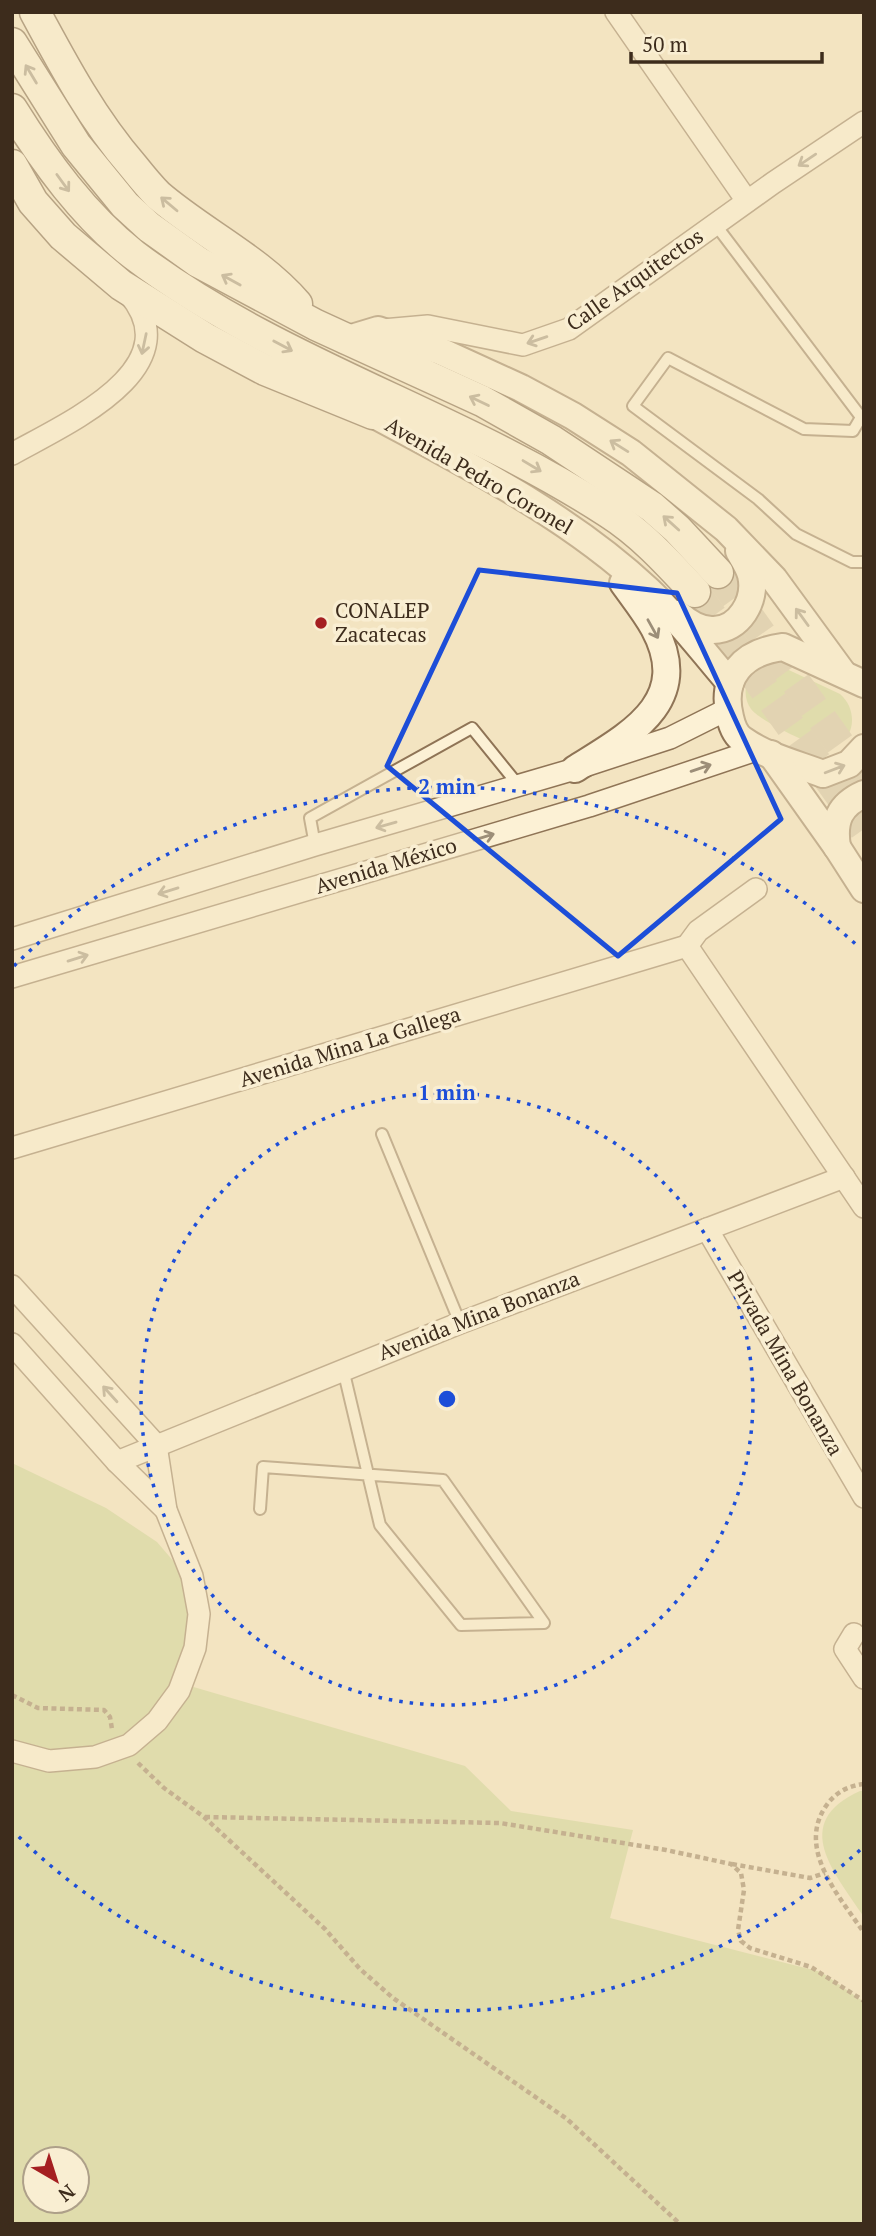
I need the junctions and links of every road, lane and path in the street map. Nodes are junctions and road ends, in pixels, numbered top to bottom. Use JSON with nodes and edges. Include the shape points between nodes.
{"nodes":[{"id":1,"x":35,"y":12,"type":"edge"},
{"id":2,"x":617,"y":12,"type":"edge"},
{"id":3,"x":12,"y":43,"type":"edge"},
{"id":4,"x":18,"y":118,"type":"edge"},
{"id":5,"x":864,"y":122,"type":"edge"},
{"id":6,"x":12,"y":165,"type":"edge"},
{"id":7,"x":747,"y":201,"type":"junction"},
{"id":8,"x":715,"y":225,"type":"junction"},
{"id":9,"x":121,"y":285,"type":"junction"},
{"id":10,"x":316,"y":325,"type":"junction"},
{"id":11,"x":378,"y":330,"type":"junction"},
{"id":12,"x":345,"y":340,"type":"junction"},
{"id":13,"x":312,"y":362,"type":"junction"},
{"id":14,"x":373,"y":414,"type":"junction"},
{"id":15,"x":862,"y":420,"type":"edge"},
{"id":16,"x":12,"y":454,"type":"edge"},
{"id":17,"x":726,"y":530,"type":"junction"},
{"id":18,"x":602,"y":552,"type":"junction"},
{"id":19,"x":864,"y":562,"type":"edge"},
{"id":20,"x":718,"y":573,"type":"tunnel mouth"},
{"id":21,"x":649,"y":591,"type":"junction"},
{"id":22,"x":695,"y":592,"type":"tunnel mouth"},
{"id":23,"x":855,"y":677,"type":"edge"},
{"id":24,"x":730,"y":682,"type":"junction"},
{"id":25,"x":728,"y":709,"type":"junction"},
{"id":26,"x":864,"y":748,"type":"edge"},
{"id":27,"x":765,"y":751,"type":"junction"},
{"id":28,"x":575,"y":769,"type":"junction"},
{"id":29,"x":519,"y":786,"type":"junction"},
{"id":30,"x":864,"y":794,"type":"edge"},
{"id":31,"x":315,"y":845,"type":"junction"},
{"id":32,"x":837,"y":847,"type":"junction"},
{"id":33,"x":756,"y":889,"type":"dead end"},
{"id":34,"x":864,"y":889,"type":"edge"},
{"id":35,"x":12,"y":939,"type":"edge"},
{"id":36,"x":687,"y":946,"type":"junction"},
{"id":37,"x":12,"y":977,"type":"edge"},
{"id":38,"x":382,"y":1134,"type":"dead end"},
{"id":39,"x":12,"y":1148,"type":"edge"},
{"id":40,"x":844,"y":1177,"type":"junction"},
{"id":41,"x":864,"y":1207,"type":"edge"},
{"id":42,"x":707,"y":1229,"type":"junction"},
{"id":43,"x":12,"y":1286,"type":"edge"},
{"id":44,"x":460,"y":1322,"type":"junction"},
{"id":45,"x":12,"y":1344,"type":"edge"},
{"id":46,"x":343,"y":1369,"type":"junction"},
{"id":47,"x":156,"y":1445,"type":"junction"},
{"id":48,"x":117,"y":1462,"type":"junction"},
{"id":49,"x":369,"y":1473,"type":"junction"},
{"id":50,"x":864,"y":1497,"type":"edge"},
{"id":51,"x":260,"y":1509,"type":"dead end"},
{"id":52,"x":166,"y":1510,"type":"junction"},
{"id":53,"x":854,"y":1634,"type":"dead end"},
{"id":54,"x":864,"y":1678,"type":"edge"},
{"id":55,"x":12,"y":1695,"type":"edge"},
{"id":56,"x":117,"y":1739,"type":"junction"},
{"id":57,"x":12,"y":1751,"type":"edge"},
{"id":58,"x":864,"y":1784,"type":"edge"},
{"id":59,"x":204,"y":1816,"type":"junction"},
{"id":60,"x":731,"y":1864,"type":"junction"},
{"id":61,"x":825,"y":1873,"type":"junction"},
{"id":62,"x":864,"y":1933,"type":"edge"},
{"id":63,"x":864,"y":2001,"type":"edge"},
{"id":64,"x":680,"y":2224,"type":"edge"}],
"edges":[{"from":10,"to":1,"type":"main road","one_way":true,"via":[[284,288],[155,192],[97,120]]},
{"from":2,"to":7,"type":"street"},
{"from":10,"to":3,"type":"main road","one_way":true,"via":[[198,261],[125,205],[49,104]]},
{"from":4,"to":13,"type":"main road","name":"Avenida Pedro Coronel","one_way":true,"via":[[69,191],[134,255],[215,310]]},
{"from":5,"to":7,"type":"street","name":"Calle Arquitectos","one_way":true},
{"from":6,"to":9,"type":"main road","via":[[33,202],[63,236]]},
{"from":7,"to":8,"type":"street","name":"Calle Arquitectos"},
{"from":8,"to":11,"type":"street","name":"Calle Arquitectos","one_way":true,"via":[[569,329],[523,345],[428,326]]},
{"from":8,"to":15,"type":"lane"},
{"from":9,"to":14,"type":"main road","via":[[265,370]]},
{"from":9,"to":16,"type":"street","one_way":true,"via":[[146,323],[147,342],[136,369],[114,392]]},
{"from":10,"to":12,"type":"main road"},
{"from":11,"to":12,"type":"street"},
{"from":17,"to":11,"type":"street","one_way":true,"via":[[631,453],[573,416],[440,351]]},
{"from":20,"to":12,"type":"main road","one_way":true,"via":[[653,507],[551,440],[481,401]]},
{"from":13,"to":14,"type":"street","name":"Avenida Pedro Coronel"},
{"from":13,"to":22,"type":"main road","name":"Avenida Pedro Coronel","one_way":true,"via":[[525,461],[610,513]]},
{"from":14,"to":18,"type":"street","name":"Avenida Pedro Coronel","via":[[525,498]]},
{"from":15,"to":19,"type":"lane","via":[[853,431],[804,429],[668,358],[633,406],[758,499],[796,534],[852,562]]},
{"from":17,"to":21,"type":"street","via":[[751,574],[753,589],[741,617],[714,631],[704,629]]},
{"from":23,"to":17,"type":"street","one_way":true,"via":[[774,579]]},
{"from":18,"to":21,"type":"street","name":"Avenida Pedro Coronel"},
{"from":18,"to":28,"type":"street","one_way":true,"via":[[653,627],[667,675],[663,694],[642,724]]},
{"from":21,"to":24,"type":"street","name":"Avenida Pedro Coronel"},
{"from":23,"to":24,"type":"street","via":[[782,647],[745,661]]},
{"from":24,"to":25,"type":"street"},
{"from":25,"to":27,"type":"street","via":[[741,739]]},
{"from":25,"to":28,"type":"street","name":"Avenida México","via":[[670,738]]},
{"from":27,"to":26,"type":"street","one_way":true,"via":[[823,774],[849,764]]},
{"from":27,"to":32,"type":"street"},
{"from":37,"to":27,"type":"street","name":"Avenida México","one_way":true},
{"from":28,"to":29,"type":"street","name":"Avenida México"},
{"from":29,"to":31,"type":"street","name":"Avenida México","one_way":true},
{"from":29,"to":31,"type":"lane","via":[[472,728],[310,818]]},
{"from":30,"to":32,"type":"street","via":[[846,805],[836,821]]},
{"from":31,"to":35,"type":"street","name":"Avenida México","one_way":true},
{"from":32,"to":34,"type":"street"},
{"from":33,"to":36,"type":"street","via":[[698,931]]},
{"from":36,"to":39,"type":"street","name":"Avenida Mina La Gallega"},
{"from":36,"to":40,"type":"street"},
{"from":38,"to":44,"type":"lane"},
{"from":40,"to":41,"type":"street"},
{"from":40,"to":42,"type":"street","name":"Avenida Mina Bonanza"},
{"from":42,"to":44,"type":"street","name":"Avenida Mina Bonanza"},
{"from":42,"to":50,"type":"street","name":"Privada Mina Bonanza"},
{"from":47,"to":43,"type":"street","one_way":true},
{"from":44,"to":46,"type":"street","name":"Avenida Mina Bonanza"},
{"from":45,"to":48,"type":"street"},
{"from":46,"to":47,"type":"street","name":"Avenida Mina Bonanza"},
{"from":46,"to":49,"type":"lane"},
{"from":47,"to":48,"type":"street","name":"Avenida Mina Bonanza"},
{"from":47,"to":52,"type":"street"},
{"from":48,"to":52,"type":"street"},
{"from":49,"to":49,"type":"lane","via":[[380,1525],[461,1625],[544,1623],[443,1480]]},
{"from":49,"to":51,"type":"lane","via":[[263,1466]]},
{"from":52,"to":56,"type":"street","via":[[192,1576],[199,1614],[195,1648],[179,1691],[157,1721],[130,1745]]},
{"from":53,"to":54,"type":"street","via":[[845,1648]]},
{"from":55,"to":56,"type":"path","via":[[38,1708],[104,1710]]},
{"from":56,"to":57,"type":"street","via":[[95,1757],[49,1761]]},
{"from":56,"to":59,"type":"path","via":[[164,1788]]},
{"from":58,"to":61,"type":"path","via":[[849,1786],[830,1799],[818,1818],[815,1845]]},
{"from":59,"to":60,"type":"path","via":[[500,1823]]},
{"from":59,"to":64,"type":"path","via":[[393,1998],[567,2119]]},
{"from":60,"to":61,"type":"path","via":[[810,1878]]},
{"from":60,"to":63,"type":"path","via":[[741,1873],[744,1890],[738,1930],[741,1941],[811,1967]]},
{"from":61,"to":62,"type":"path"}]}
